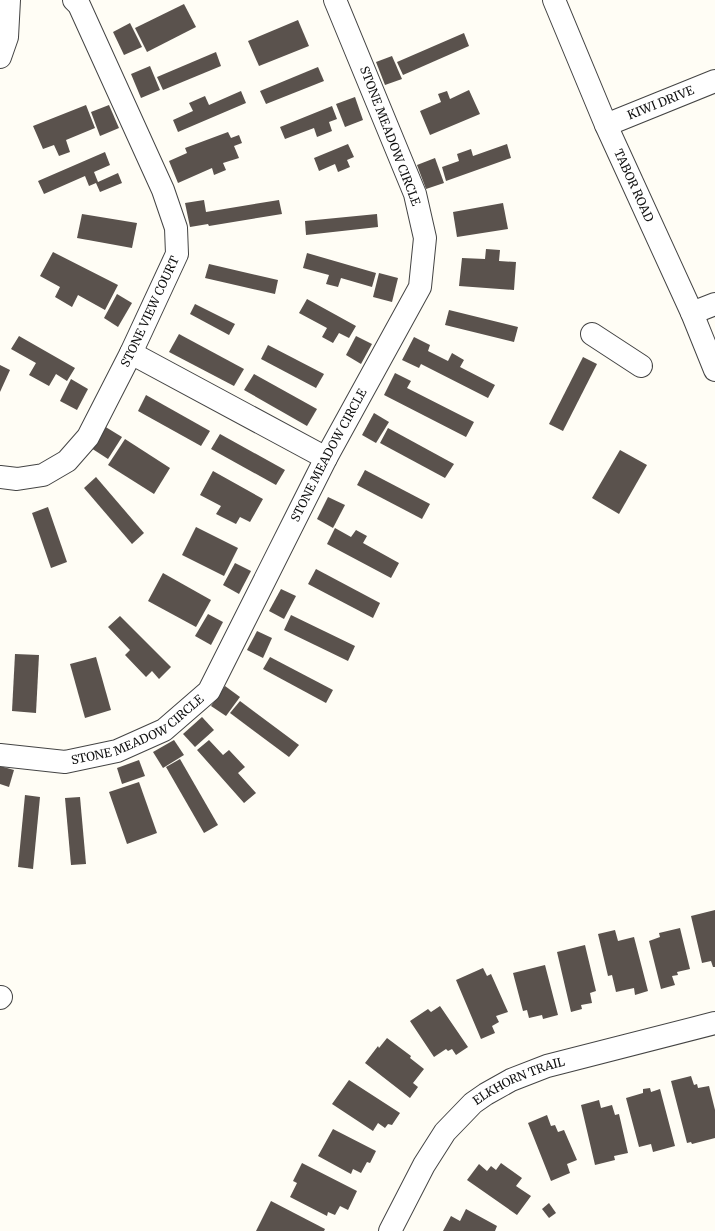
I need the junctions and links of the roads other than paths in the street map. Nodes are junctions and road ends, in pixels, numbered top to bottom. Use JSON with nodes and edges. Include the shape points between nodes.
{"nodes":[{"id":1,"x":9,"y":0,"type":"edge"},
{"id":2,"x":74,"y":0,"type":"edge"},
{"id":3,"x":335,"y":0,"type":"edge"},
{"id":4,"x":554,"y":0,"type":"edge"},
{"id":5,"x":0,"y":57,"type":"edge"},
{"id":6,"x":715,"y":81,"type":"edge"},
{"id":7,"x":606,"y":125,"type":"junction"},
{"id":8,"x":715,"y":304,"type":"edge"},
{"id":9,"x":692,"y":313,"type":"junction"},
{"id":10,"x":592,"y":334,"type":"dead end"},
{"id":11,"x":132,"y":353,"type":"junction"},
{"id":12,"x":641,"y":366,"type":"dead end"},
{"id":13,"x":715,"y":370,"type":"edge"},
{"id":14,"x":326,"y":458,"type":"junction"},
{"id":15,"x":0,"y":477,"type":"edge"},
{"id":16,"x":0,"y":755,"type":"edge"},
{"id":17,"x":715,"y":1023,"type":"edge"},
{"id":18,"x":390,"y":1231,"type":"edge"}],
"edges":[{"from":1,"to":5,"type":"street","via":[[6,37]]},
{"from":2,"to":11,"type":"street","name":"STONE VIEW COURT","via":[[79,5],[163,190],[176,228],[177,254]]},
{"from":3,"to":14,"type":"street","name":"STONE MEADOW CIRCLE","via":[[415,194],[425,238],[420,287]]},
{"from":4,"to":7,"type":"street","name":"TABOR ROAD"},
{"from":6,"to":7,"type":"street","name":"KIWI DRIVE"},
{"from":7,"to":9,"type":"street","name":"TABOR ROAD"},
{"from":8,"to":9,"type":"street"},
{"from":9,"to":13,"type":"street","name":"TABOR ROAD"},
{"from":10,"to":12,"type":"street"},
{"from":11,"to":14,"type":"street"},
{"from":11,"to":15,"type":"street","name":"STONE VIEW COURT","via":[[88,437],[67,461],[43,475],[18,479]]},
{"from":14,"to":16,"type":"street","name":"STONE MEADOW CIRCLE","via":[[209,691],[164,730],[117,751],[65,762]]},
{"from":17,"to":18,"type":"street","name":"ELKHORN TRAIL","via":[[547,1066],[511,1080],[486,1094],[473,1103],[446,1132],[424,1165]]}]}
